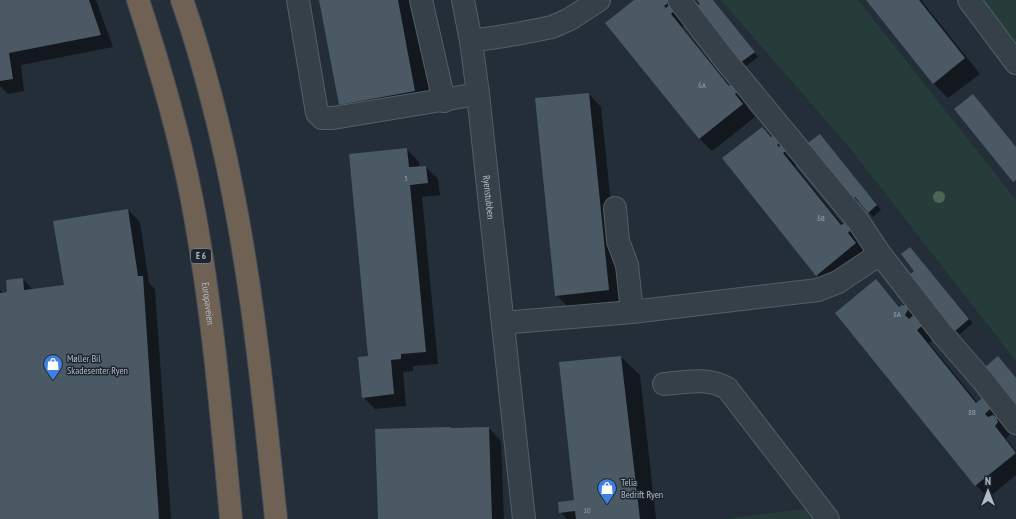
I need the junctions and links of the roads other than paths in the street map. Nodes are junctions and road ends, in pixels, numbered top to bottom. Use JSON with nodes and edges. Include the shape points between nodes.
{"nodes":[{"id":1,"x":138,"y":0,"type":"edge"},
{"id":2,"x":182,"y":0,"type":"edge"},
{"id":3,"x":298,"y":0,"type":"edge"},
{"id":4,"x":421,"y":0,"type":"edge"},
{"id":5,"x":463,"y":0,"type":"edge"},
{"id":6,"x":599,"y":0,"type":"edge"},
{"id":7,"x":679,"y":0,"type":"edge"},
{"id":8,"x":969,"y":0,"type":"edge"},
{"id":9,"x":471,"y":41,"type":"junction"},
{"id":10,"x":1016,"y":63,"type":"edge"},
{"id":11,"x":478,"y":94,"type":"junction"},
{"id":12,"x":444,"y":101,"type":"junction"},
{"id":13,"x":615,"y":208,"type":"dead end"},
{"id":14,"x":880,"y":254,"type":"junction"},
{"id":15,"x":632,"y":312,"type":"junction"},
{"id":16,"x":503,"y":323,"type":"junction"},
{"id":17,"x":664,"y":384,"type":"dead end"},
{"id":18,"x":1016,"y":423,"type":"edge"},
{"id":19,"x":231,"y":519,"type":"edge"},
{"id":20,"x":276,"y":519,"type":"edge"},
{"id":21,"x":524,"y":519,"type":"edge"},
{"id":22,"x":828,"y":519,"type":"edge"}],
"edges":[{"from":1,"to":19,"type":"highway","name":"Europaveien","number":"E 6","via":[[164,80],[191,196],[220,395]]},
{"from":2,"to":20,"type":"highway","via":[[219,128],[247,268]]},
{"from":3,"to":12,"type":"street","via":[[317,113],[322,118]]},
{"from":4,"to":12,"type":"street"},
{"from":5,"to":9,"type":"street","name":"Ryenstubben"},
{"from":6,"to":9,"type":"street","via":[[570,19],[552,27]]},
{"from":7,"to":14,"type":"street","via":[[858,221]]},
{"from":8,"to":10,"type":"street"},
{"from":9,"to":11,"type":"street","name":"Ryenstubben"},
{"from":11,"to":12,"type":"street"},
{"from":11,"to":16,"type":"street","name":"Ryenstubben"},
{"from":13,"to":15,"type":"street","via":[[618,241],[627,265]]},
{"from":14,"to":15,"type":"street","via":[[838,282],[818,290]]},
{"from":14,"to":18,"type":"street"},
{"from":15,"to":16,"type":"street"},
{"from":16,"to":21,"type":"street","name":"Ryenstubben"},
{"from":17,"to":22,"type":"street","via":[[703,381],[727,388]]}]}
